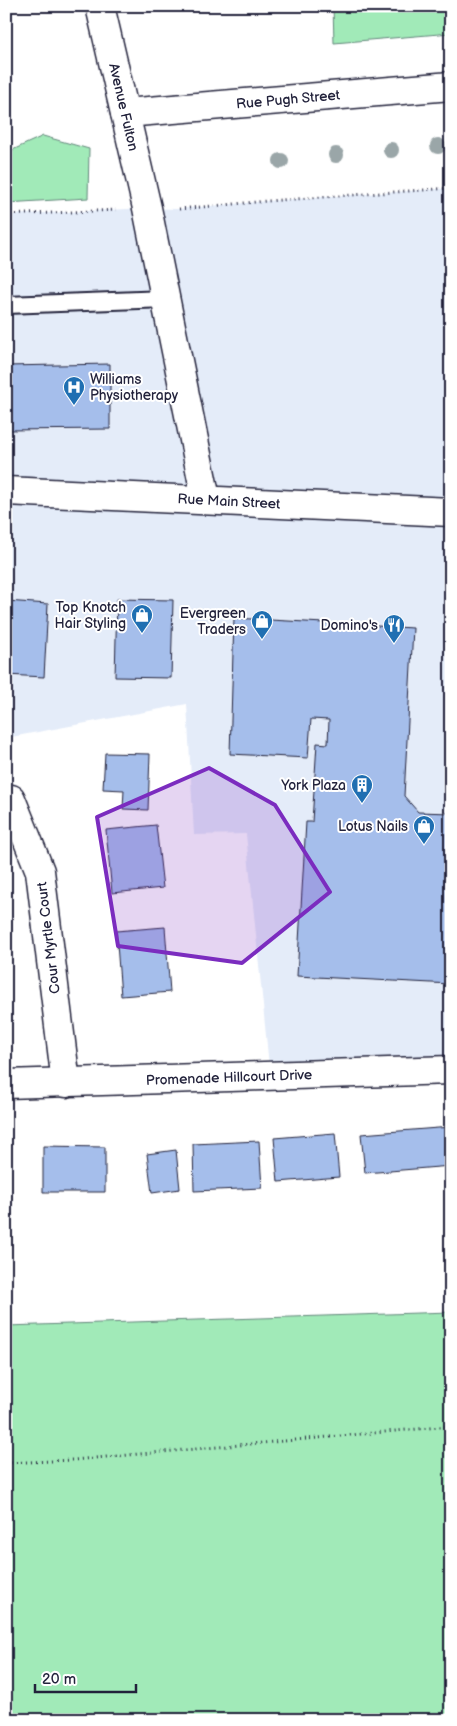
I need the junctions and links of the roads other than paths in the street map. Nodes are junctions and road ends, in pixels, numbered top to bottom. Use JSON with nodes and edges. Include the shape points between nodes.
{"nodes":[{"id":1,"x":100,"y":6,"type":"edge"},
{"id":2,"x":451,"y":86,"type":"edge"},
{"id":3,"x":125,"y":113,"type":"junction"},
{"id":4,"x":166,"y":299,"type":"junction"},
{"id":5,"x":6,"y":304,"type":"edge"},
{"id":6,"x":6,"y":491,"type":"edge"},
{"id":7,"x":206,"y":499,"type":"junction"},
{"id":8,"x":451,"y":512,"type":"edge"},
{"id":9,"x":11,"y":799,"type":"dead end"},
{"id":10,"x":451,"y":1070,"type":"edge"},
{"id":11,"x":66,"y":1083,"type":"junction"},
{"id":12,"x":6,"y":1084,"type":"edge"}],
"edges":[{"from":1,"to":3,"type":"street","name":"Avenue Fulton"},
{"from":2,"to":3,"type":"street","name":"Rue Pugh Street"},
{"from":3,"to":4,"type":"street","name":"Avenue Fulton"},
{"from":4,"to":5,"type":"lane"},
{"from":4,"to":7,"type":"street","name":"Avenue Fulton"},
{"from":6,"to":7,"type":"street","name":"Rue Main Street"},
{"from":7,"to":8,"type":"street","name":"Rue Main Street"},
{"from":9,"to":11,"type":"street","name":"Cour Myrtle Court","via":[[40,872]]},
{"from":10,"to":11,"type":"street","name":"Promenade Hillcourt Drive"},
{"from":11,"to":12,"type":"street","name":"Promenade Hillcourt Drive"}]}
